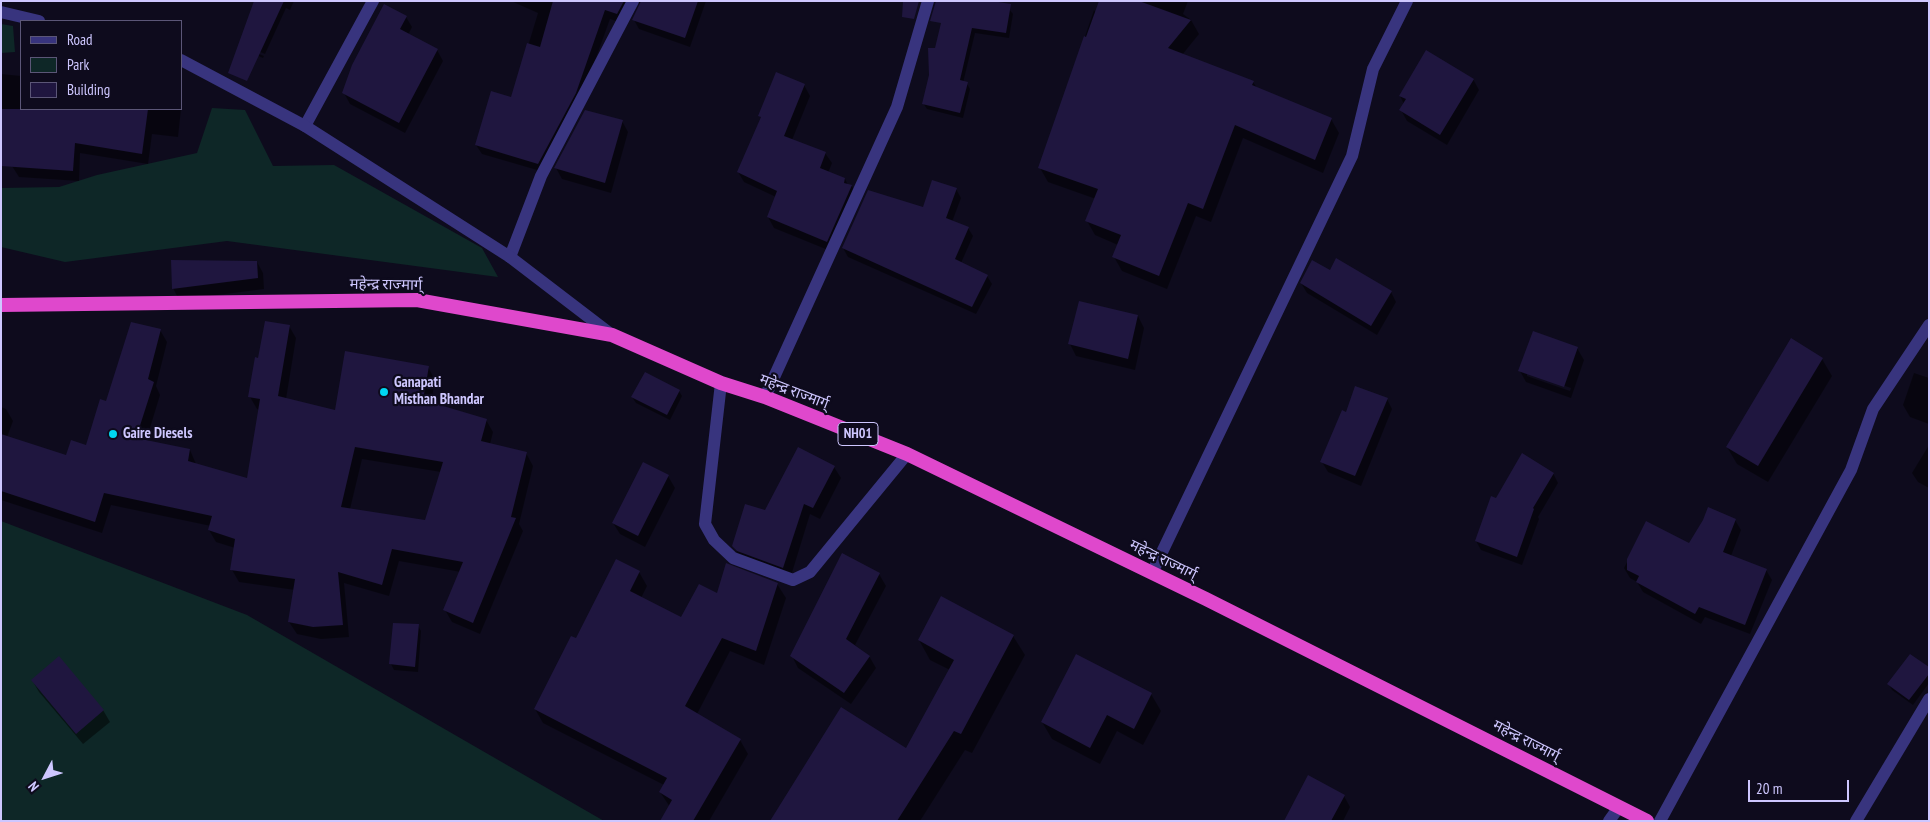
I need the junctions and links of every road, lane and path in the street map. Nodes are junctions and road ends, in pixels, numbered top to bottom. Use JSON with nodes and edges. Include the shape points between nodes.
{"nodes":[{"id":1,"x":373,"y":1,"type":"edge"},
{"id":2,"x":633,"y":1,"type":"edge"},
{"id":3,"x":928,"y":1,"type":"edge"},
{"id":4,"x":1407,"y":1,"type":"edge"},
{"id":5,"x":1,"y":12,"type":"edge"},
{"id":6,"x":35,"y":20,"type":"edge"},
{"id":7,"x":182,"y":61,"type":"edge"},
{"id":8,"x":305,"y":126,"type":"junction"},
{"id":9,"x":510,"y":257,"type":"junction"},
{"id":10,"x":1,"y":305,"type":"edge"},
{"id":11,"x":1929,"y":326,"type":"edge"},
{"id":12,"x":612,"y":335,"type":"junction"},
{"id":13,"x":721,"y":383,"type":"junction"},
{"id":14,"x":765,"y":397,"type":"junction"},
{"id":15,"x":907,"y":454,"type":"junction"},
{"id":16,"x":1152,"y":573,"type":"junction"},
{"id":17,"x":1929,"y":699,"type":"edge"},
{"id":18,"x":1619,"y":807,"type":"junction"},
{"id":19,"x":1610,"y":821,"type":"edge"},
{"id":20,"x":1647,"y":821,"type":"edge"},
{"id":21,"x":1660,"y":821,"type":"edge"},
{"id":22,"x":1856,"y":821,"type":"edge"}],
"edges":[{"from":1,"to":8,"type":"street"},
{"from":2,"to":9,"type":"street","via":[[542,176]]},
{"from":3,"to":14,"type":"street","via":[[897,107]]},
{"from":4,"to":16,"type":"street","via":[[1373,69],[1352,156]]},
{"from":5,"to":6,"type":"street"},
{"from":7,"to":8,"type":"street"},
{"from":8,"to":9,"type":"street"},
{"from":9,"to":12,"type":"street"},
{"from":10,"to":12,"type":"highway","name":"महेन्द्र राज्मार्ग्","number":"NH01","via":[[417,300]]},
{"from":11,"to":21,"type":"street","via":[[1873,409],[1851,470]]},
{"from":12,"to":13,"type":"highway","name":"महेन्द्र राज्मार्ग्","number":"NH01"},
{"from":13,"to":14,"type":"highway","name":"महेन्द्र राज्मार्ग्","number":"NH01"},
{"from":13,"to":15,"type":"street","via":[[706,524],[714,540],[733,558],[793,580],[810,572]]},
{"from":14,"to":15,"type":"highway","name":"महेन्द्र राज्मार्ग्","number":"NH01"},
{"from":15,"to":16,"type":"highway","name":"महेन्द्र राज्मार्ग्","number":"NH01"},
{"from":16,"to":18,"type":"highway","name":"महेन्द्र राज्मार्ग्","number":"NH01"},
{"from":17,"to":22,"type":"street"},
{"from":18,"to":19,"type":"street"},
{"from":18,"to":20,"type":"highway","name":"महेन्द्र राज्मार्ग्","number":"NH01"}]}
